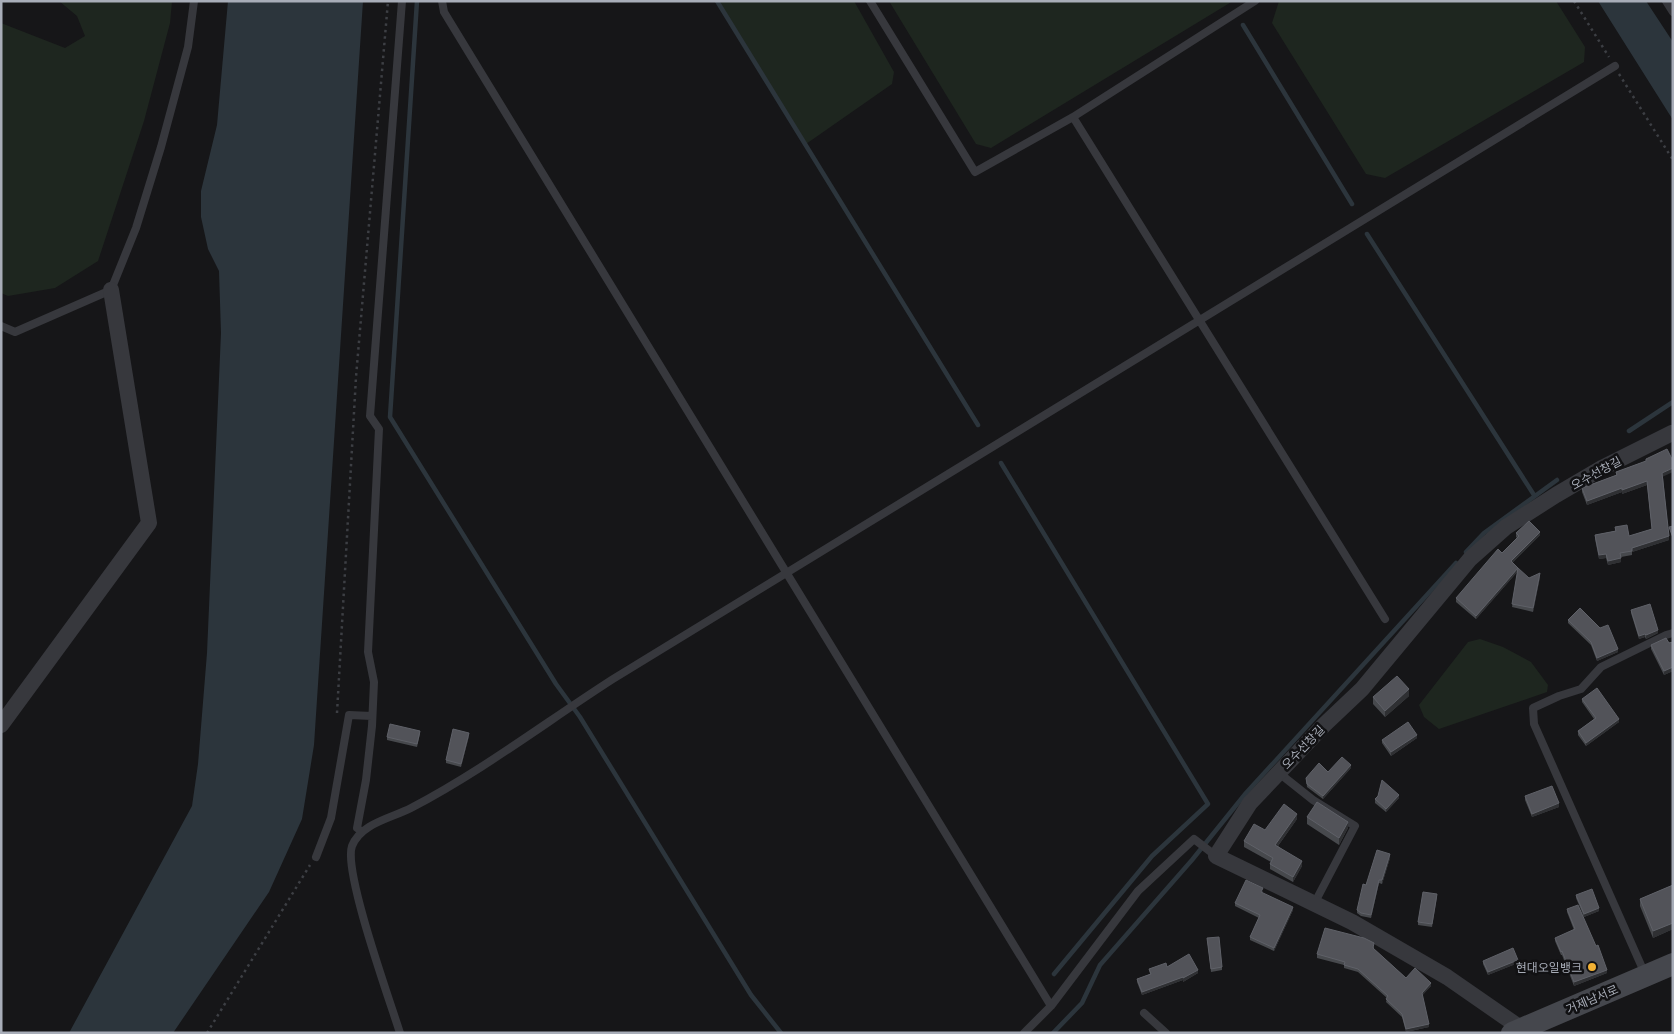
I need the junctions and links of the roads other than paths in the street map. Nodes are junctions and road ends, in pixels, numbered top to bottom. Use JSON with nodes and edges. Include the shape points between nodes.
{"nodes":[{"id":1,"x":194,"y":1,"type":"edge"},
{"id":2,"x":402,"y":1,"type":"edge"},
{"id":3,"x":442,"y":1,"type":"edge"},
{"id":4,"x":870,"y":1,"type":"edge"},
{"id":5,"x":1255,"y":1,"type":"edge"},
{"id":6,"x":1666,"y":1,"type":"edge"},
{"id":7,"x":1673,"y":12,"type":"edge"},
{"id":8,"x":1614,"y":66,"type":"road end"},
{"id":9,"x":1073,"y":117,"type":"junction"},
{"id":10,"x":110,"y":290,"type":"junction"},
{"id":11,"x":1199,"y":320,"type":"junction"},
{"id":12,"x":1,"y":326,"type":"edge"},
{"id":13,"x":1673,"y":433,"type":"edge"},
{"id":14,"x":786,"y":574,"type":"junction"},
{"id":15,"x":1385,"y":619,"type":"dead end"},
{"id":16,"x":1673,"y":633,"type":"edge"},
{"id":17,"x":372,"y":716,"type":"junction"},
{"id":18,"x":1,"y":725,"type":"edge"},
{"id":19,"x":1279,"y":773,"type":"junction"},
{"id":20,"x":362,"y":832,"type":"junction"},
{"id":21,"x":1216,"y":856,"type":"junction"},
{"id":22,"x":316,"y":857,"type":"road end"},
{"id":23,"x":1314,"y":904,"type":"junction"},
{"id":24,"x":1673,"y":964,"type":"edge"},
{"id":25,"x":1646,"y":976,"type":"junction"},
{"id":26,"x":1051,"y":1006,"type":"junction"},
{"id":27,"x":1144,"y":1013,"type":"dead end"},
{"id":28,"x":1517,"y":1031,"type":"edge"},
{"id":29,"x":400,"y":1033,"type":"edge"},
{"id":30,"x":1024,"y":1033,"type":"edge"},
{"id":31,"x":1166,"y":1033,"type":"edge"}],
"edges":[{"from":1,"to":10,"type":"lane","via":[[188,48],[161,146],[136,228]]},
{"from":2,"to":17,"type":"lane","via":[[370,416],[379,429],[368,652],[374,682]]},
{"from":3,"to":14,"type":"lane","via":[[444,12]]},
{"from":4,"to":9,"type":"lane","via":[[974,172]]},
{"from":5,"to":9,"type":"lane"},
{"from":6,"to":7,"type":"lane"},
{"from":8,"to":11,"type":"lane"},
{"from":9,"to":11,"type":"lane"},
{"from":10,"to":12,"type":"lane","via":[[14,332]]},
{"from":10,"to":18,"type":"street","via":[[149,522]]},
{"from":11,"to":14,"type":"lane"},
{"from":11,"to":15,"type":"lane"},
{"from":13,"to":19,"type":"street","name":"오수선창길","via":[[1602,468],[1506,527],[1470,559],[1362,689]]},
{"from":14,"to":20,"type":"lane","via":[[594,691],[465,778]]},
{"from":14,"to":26,"type":"lane"},
{"from":16,"to":25,"type":"lane","via":[[1601,667],[1581,689],[1532,708],[1534,724]]},
{"from":17,"to":20,"type":"lane","via":[[366,780],[357,828]]},
{"from":17,"to":22,"type":"lane","via":[[349,715],[331,818]]},
{"from":19,"to":21,"type":"street","name":"오수선창길","via":[[1250,803]]},
{"from":19,"to":23,"type":"lane","via":[[1313,800],[1355,826]]},
{"from":20,"to":29,"type":"lane","via":[[352,846],[352,871]]},
{"from":21,"to":23,"type":"street"},
{"from":21,"to":26,"type":"lane","via":[[1194,839],[1138,891]]},
{"from":23,"to":28,"type":"street","via":[[1352,922],[1447,977]]},
{"from":24,"to":25,"type":"main road","name":"거제남서로"},
{"from":25,"to":28,"type":"main road","name":"거제남서로"},
{"from":26,"to":30,"type":"lane"},
{"from":27,"to":31,"type":"lane"}]}
